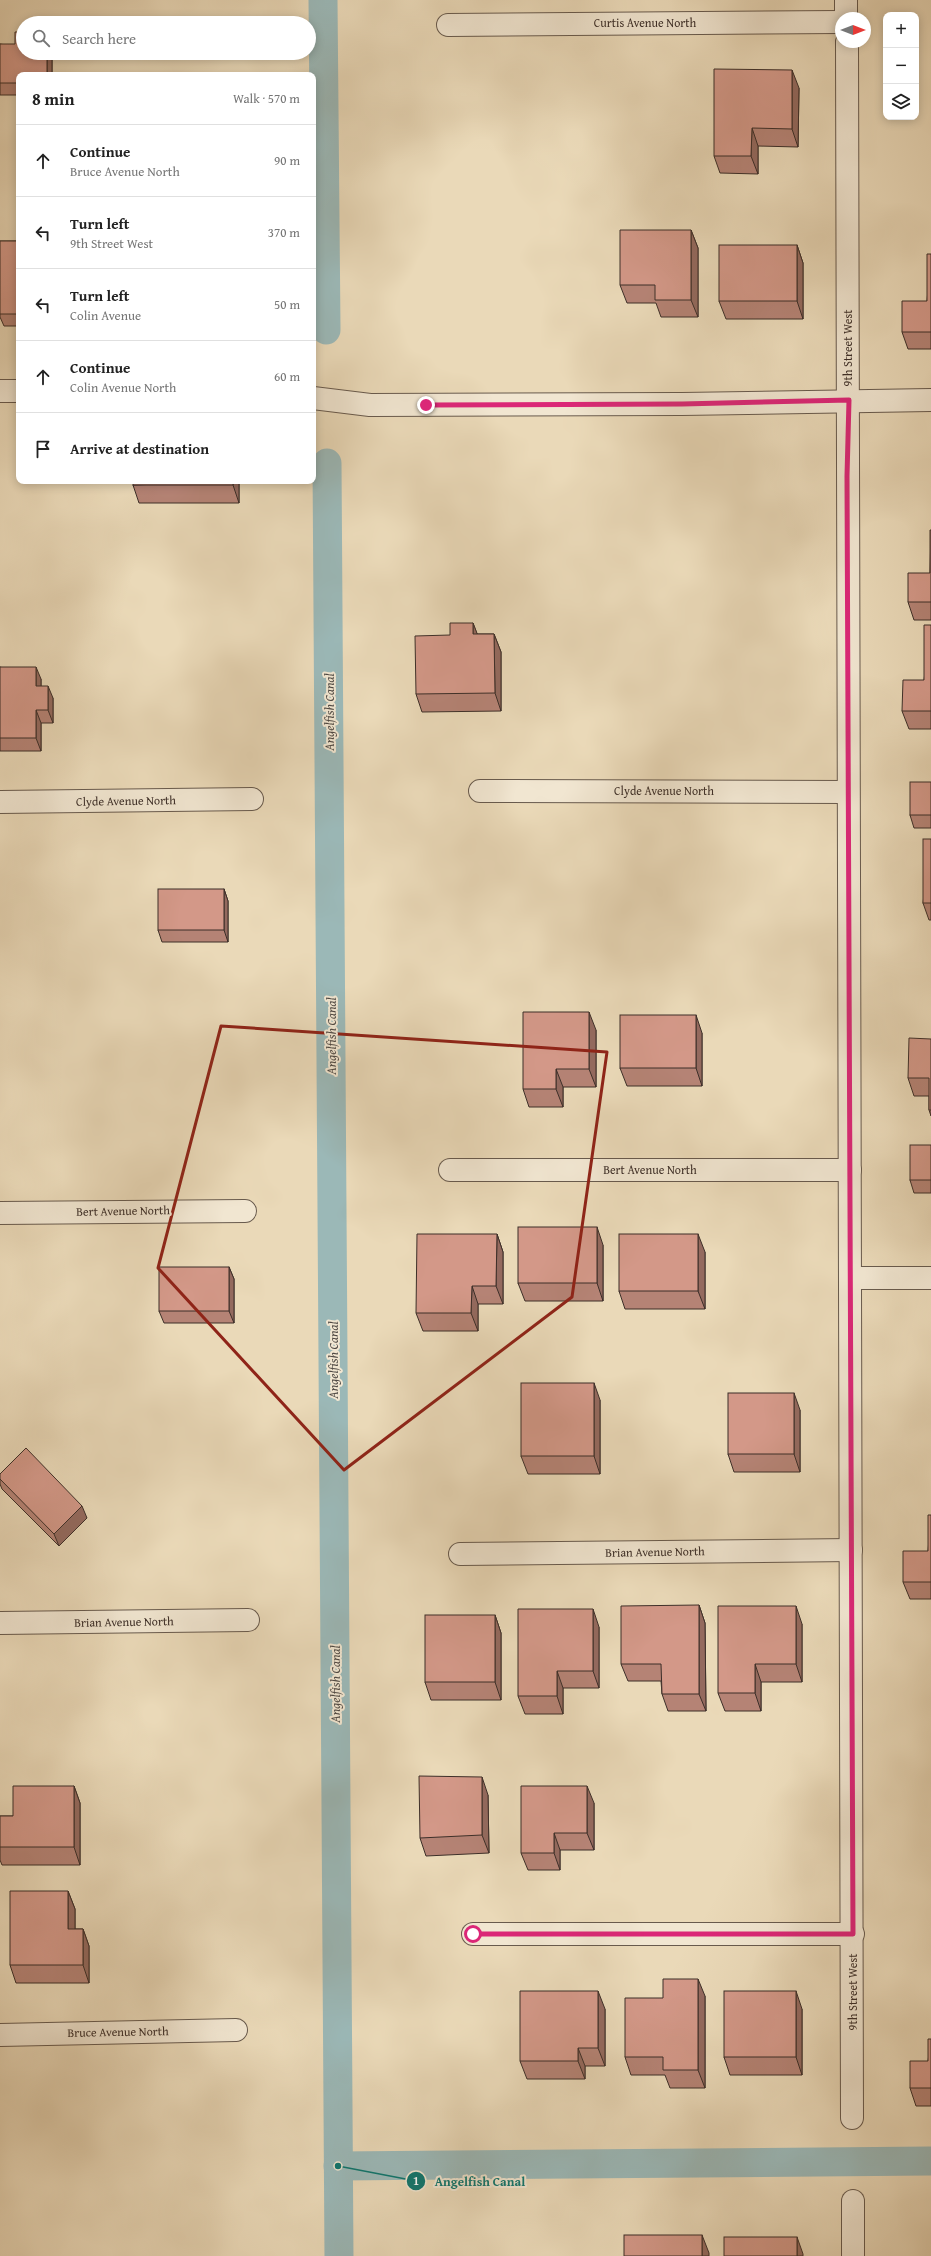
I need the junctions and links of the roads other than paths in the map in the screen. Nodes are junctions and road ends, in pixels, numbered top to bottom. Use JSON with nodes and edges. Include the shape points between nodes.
{"nodes":[{"id":1,"x":846,"y":0,"type":"edge"},
{"id":2,"x":846,"y":12,"type":"edge"},
{"id":3,"x":835,"y":22,"type":"edge"},
{"id":4,"x":448,"y":25,"type":"dead end"},
{"id":5,"x":846,"y":48,"type":"edge"},
{"id":6,"x":0,"y":391,"type":"edge"},
{"id":7,"x":16,"y":391,"type":"edge"},
{"id":8,"x":316,"y":398,"type":"edge"},
{"id":9,"x":849,"y":400,"type":"junction"},
{"id":10,"x":931,"y":400,"type":"edge"},
{"id":11,"x":480,"y":791,"type":"dead end"},
{"id":12,"x":848,"y":792,"type":"junction"},
{"id":13,"x":252,"y":799,"type":"dead end"},
{"id":14,"x":0,"y":802,"type":"edge"},
{"id":15,"x":450,"y":1170,"type":"dead end"},
{"id":16,"x":850,"y":1170,"type":"junction"},
{"id":17,"x":245,"y":1210,"type":"dead end"},
{"id":18,"x":0,"y":1213,"type":"edge"},
{"id":19,"x":851,"y":1278,"type":"junction"},
{"id":20,"x":931,"y":1278,"type":"edge"},
{"id":21,"x":851,"y":1550,"type":"junction"},
{"id":22,"x":460,"y":1554,"type":"dead end"},
{"id":23,"x":248,"y":1620,"type":"dead end"},
{"id":24,"x":0,"y":1623,"type":"edge"},
{"id":25,"x":473,"y":1934,"type":"dead end"},
{"id":26,"x":853,"y":1934,"type":"junction"},
{"id":27,"x":236,"y":2030,"type":"dead end"},
{"id":28,"x":0,"y":2035,"type":"edge"},
{"id":29,"x":852,"y":2118,"type":"dead end"},
{"id":30,"x":853,"y":2201,"type":"dead end"},
{"id":31,"x":853,"y":2256,"type":"edge"}],
"edges":[{"from":1,"to":2,"type":"street"},
{"from":3,"to":4,"type":"street","name":"Curtis Avenue North"},
{"from":5,"to":9,"type":"street","name":"9th Street West"},
{"from":6,"to":7,"type":"street"},
{"from":8,"to":9,"type":"street","via":[[370,405],[658,404]]},
{"from":9,"to":10,"type":"street"},
{"from":9,"to":12,"type":"street","name":"9th Street West"},
{"from":11,"to":12,"type":"street","name":"Clyde Avenue North"},
{"from":12,"to":16,"type":"street","name":"9th Street West"},
{"from":13,"to":14,"type":"street","name":"Clyde Avenue North"},
{"from":15,"to":16,"type":"street","name":"Bert Avenue North"},
{"from":16,"to":19,"type":"street","name":"9th Street West"},
{"from":17,"to":18,"type":"street","name":"Bert Avenue North"},
{"from":19,"to":20,"type":"street"},
{"from":19,"to":21,"type":"street","name":"9th Street West"},
{"from":21,"to":22,"type":"street","name":"Brian Avenue North"},
{"from":21,"to":26,"type":"street","name":"9th Street West"},
{"from":23,"to":24,"type":"street","name":"Brian Avenue North"},
{"from":25,"to":26,"type":"street"},
{"from":26,"to":29,"type":"street","name":"9th Street West"},
{"from":27,"to":28,"type":"street","name":"Bruce Avenue North"},
{"from":30,"to":31,"type":"street"}]}
